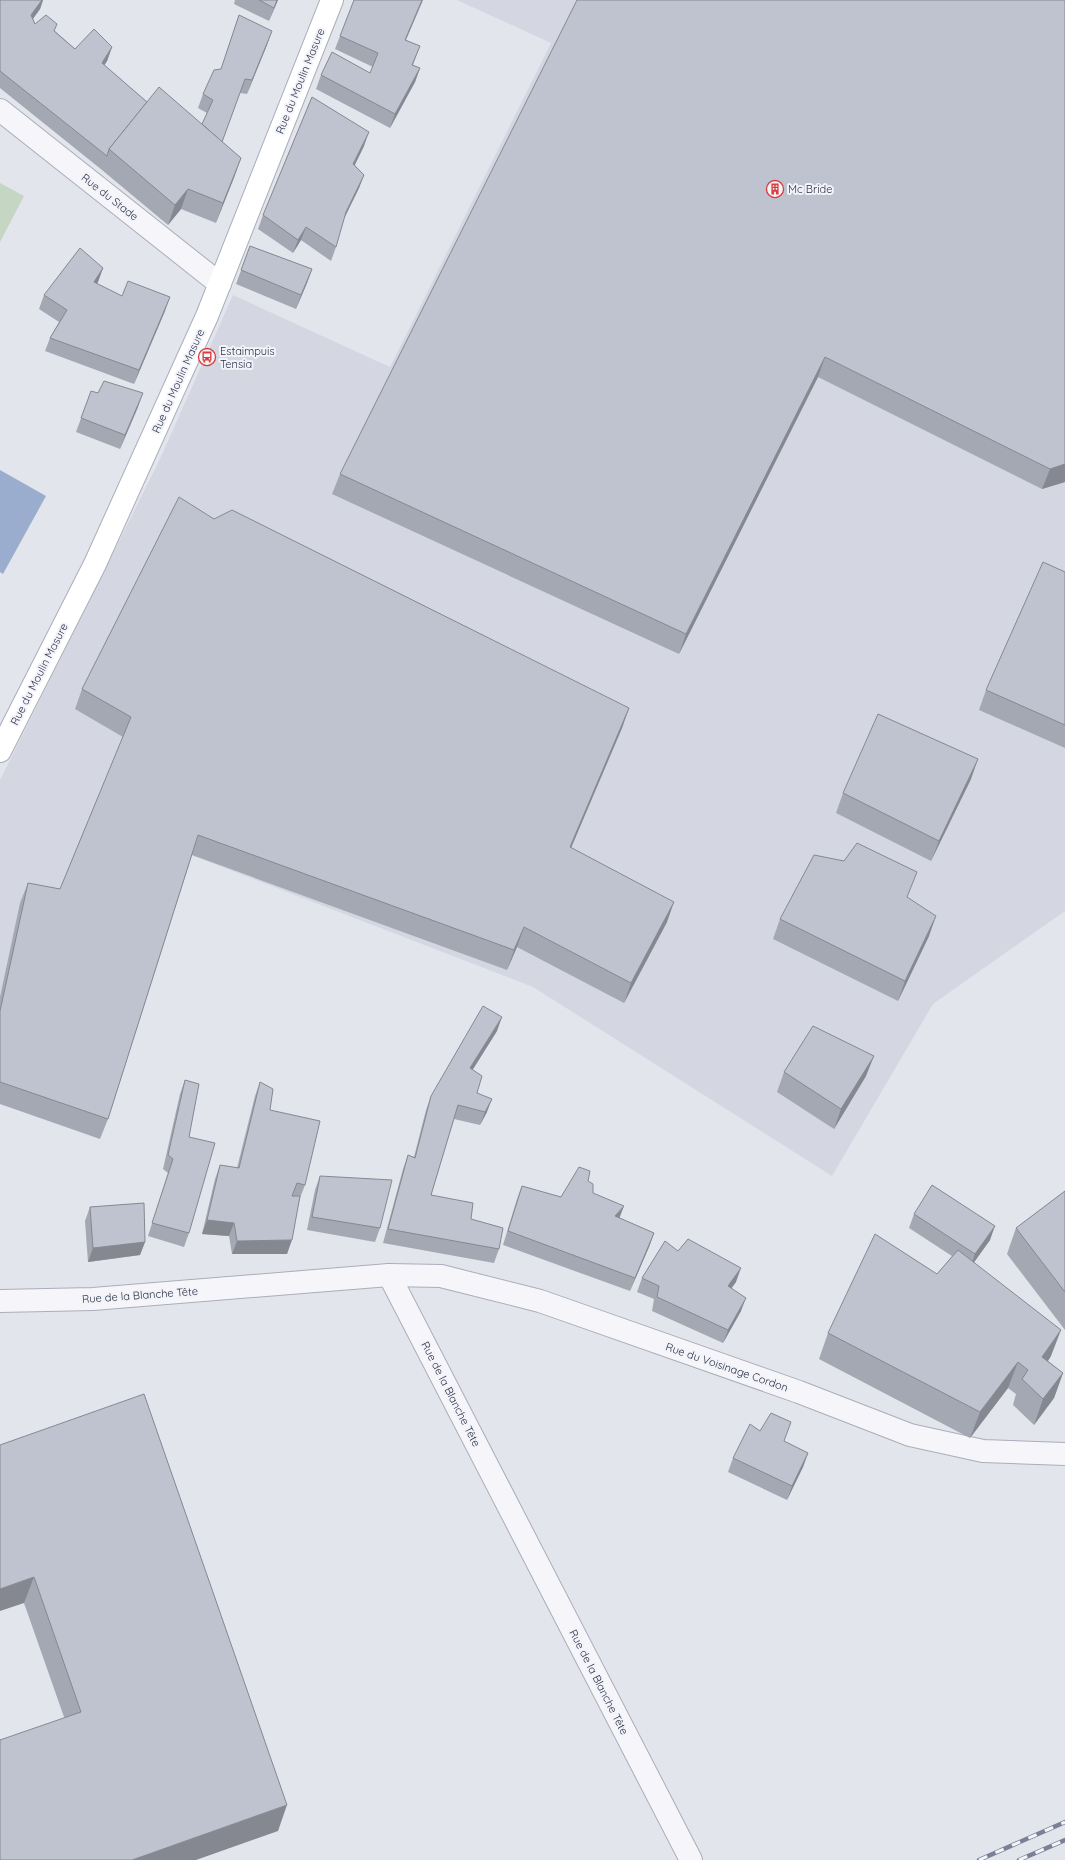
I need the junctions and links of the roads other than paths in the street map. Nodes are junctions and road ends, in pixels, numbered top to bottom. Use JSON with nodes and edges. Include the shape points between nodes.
{"nodes":[{"id":1,"x":332,"y":0,"type":"edge"},
{"id":2,"x":0,"y":110,"type":"edge"},
{"id":3,"x":220,"y":284,"type":"junction"},
{"id":4,"x":0,"y":751,"type":"edge"},
{"id":5,"x":389,"y":1275,"type":"junction"},
{"id":6,"x":0,"y":1301,"type":"edge"},
{"id":7,"x":1065,"y":1454,"type":"edge"},
{"id":8,"x":691,"y":1860,"type":"edge"}],
"edges":[{"from":1,"to":3,"type":"main road","name":"Rue du Moulin Masure"},
{"from":2,"to":3,"type":"street","name":"Rue du Stade"},
{"from":3,"to":4,"type":"main road","name":"Rue du Moulin Masure","via":[[95,564]]},
{"from":5,"to":6,"type":"street","name":"Rue de la Blanche Tête","via":[[93,1299]]},
{"from":5,"to":7,"type":"street","name":"Rue du Voisinage Cordon","via":[[441,1276],[540,1301],[792,1389],[910,1435],[983,1451]]},
{"from":5,"to":8,"type":"street","name":"Rue de la Blanche Tête"}]}
